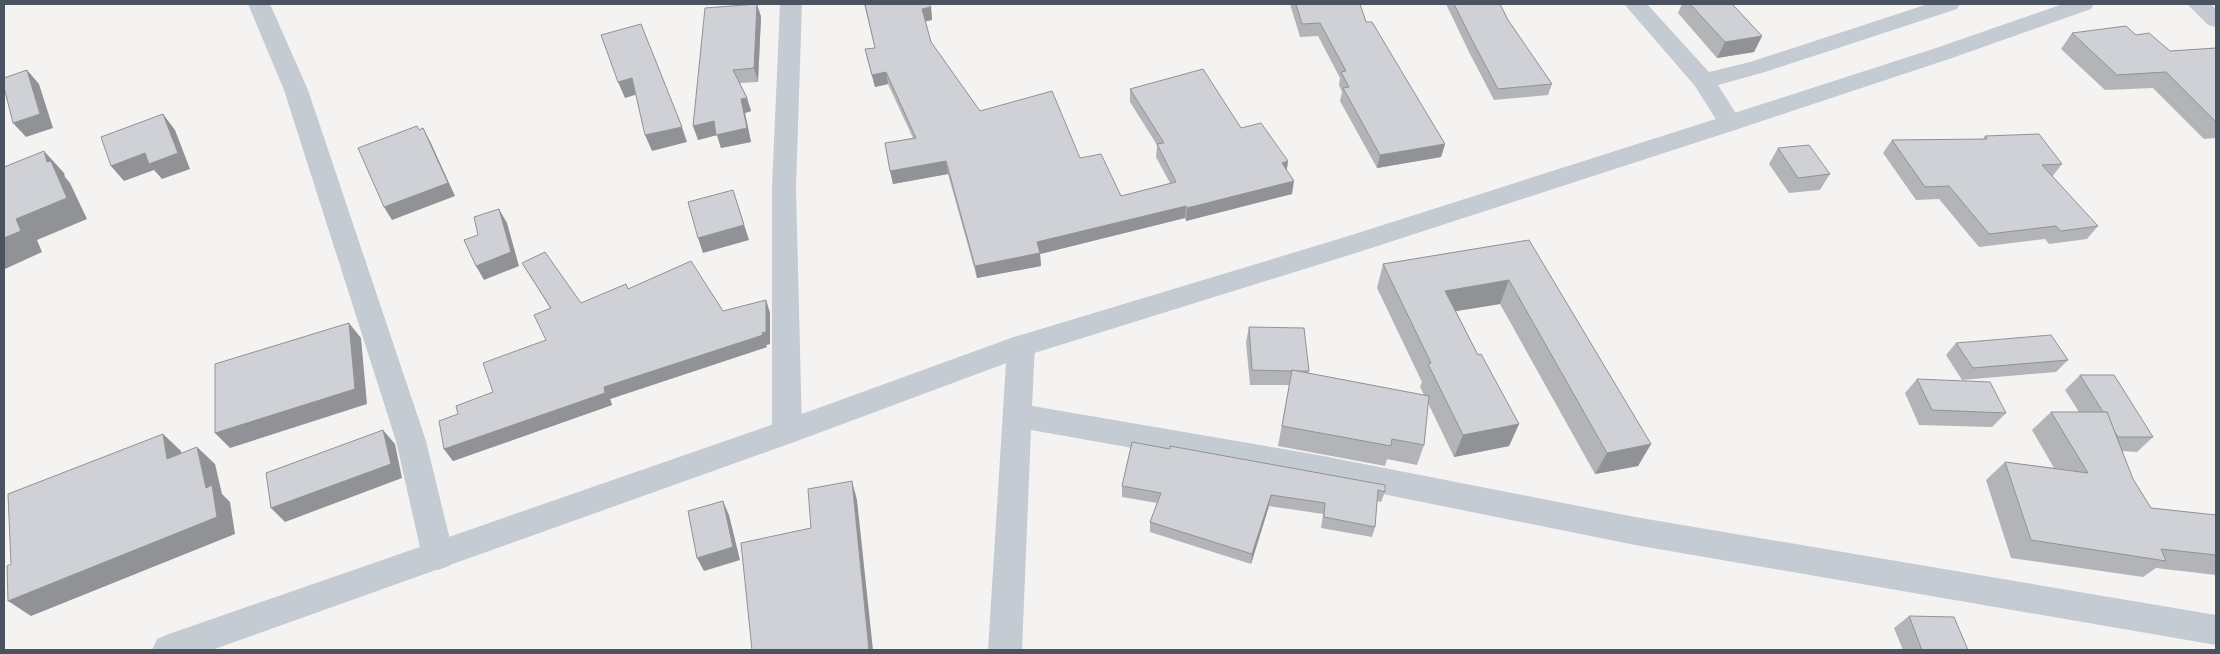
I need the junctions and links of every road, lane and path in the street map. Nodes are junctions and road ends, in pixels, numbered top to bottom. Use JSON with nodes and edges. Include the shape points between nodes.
{"nodes":[{"id":1,"x":259,"y":4,"type":"edge"},
{"id":2,"x":790,"y":4,"type":"edge"},
{"id":3,"x":1635,"y":4,"type":"edge"},
{"id":4,"x":1949,"y":4,"type":"edge"},
{"id":5,"x":2083,"y":4,"type":"edge"},
{"id":6,"x":2198,"y":4,"type":"edge"},
{"id":7,"x":2216,"y":20,"type":"edge"},
{"id":8,"x":1704,"y":81,"type":"junction"},
{"id":9,"x":1730,"y":123,"type":"junction"},
{"id":10,"x":1021,"y":346,"type":"junction"},
{"id":11,"x":1017,"y":415,"type":"junction"},
{"id":12,"x":787,"y":432,"type":"junction"},
{"id":13,"x":438,"y":556,"type":"junction"},
{"id":14,"x":2216,"y":630,"type":"edge"},
{"id":15,"x":169,"y":650,"type":"edge"},
{"id":16,"x":1005,"y":650,"type":"edge"}],
"edges":[{"from":1,"to":13,"type":"street","via":[[296,90],[405,422]]},
{"from":2,"to":12,"type":"street","via":[[784,187]]},
{"from":3,"to":8,"type":"street"},
{"from":4,"to":8,"type":"street","via":[[1757,67]]},
{"from":5,"to":9,"type":"street"},
{"from":6,"to":7,"type":"street"},
{"from":8,"to":9,"type":"street"},
{"from":9,"to":10,"type":"street"},
{"from":10,"to":11,"type":"street"},
{"from":10,"to":12,"type":"street"},
{"from":11,"to":14,"type":"street","via":[[1318,468],[1645,532]]},
{"from":11,"to":16,"type":"street"},
{"from":12,"to":13,"type":"street"},
{"from":13,"to":15,"type":"street"}]}
